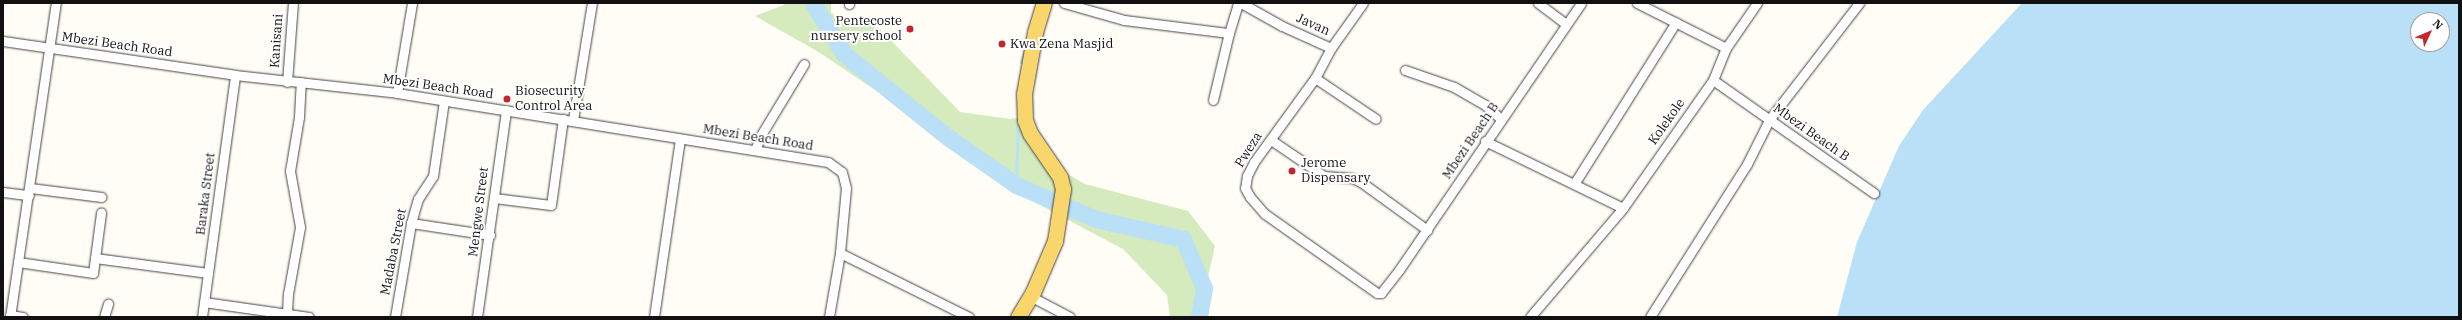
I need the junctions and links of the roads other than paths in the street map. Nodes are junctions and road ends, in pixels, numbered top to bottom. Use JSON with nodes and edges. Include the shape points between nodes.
{"nodes":[{"id":1,"x":56,"y":3,"type":"edge"},
{"id":2,"x":293,"y":3,"type":"edge"},
{"id":3,"x":412,"y":3,"type":"edge"},
{"id":4,"x":592,"y":3,"type":"edge"},
{"id":5,"x":1044,"y":3,"type":"edge"},
{"id":6,"x":1064,"y":3,"type":"edge"},
{"id":7,"x":1238,"y":3,"type":"edge"},
{"id":8,"x":1241,"y":3,"type":"edge"},
{"id":9,"x":1363,"y":3,"type":"edge"},
{"id":10,"x":1538,"y":3,"type":"edge"},
{"id":11,"x":1581,"y":3,"type":"edge"},
{"id":12,"x":1637,"y":3,"type":"edge"},
{"id":13,"x":1757,"y":3,"type":"edge"},
{"id":14,"x":1859,"y":3,"type":"edge"},
{"id":15,"x":1676,"y":22,"type":"junction"},
{"id":16,"x":1565,"y":23,"type":"junction"},
{"id":17,"x":1229,"y":33,"type":"junction"},
{"id":18,"x":3,"y":41,"type":"edge"},
{"id":19,"x":1331,"y":48,"type":"junction"},
{"id":20,"x":1726,"y":48,"type":"junction"},
{"id":21,"x":50,"y":49,"type":"junction"},
{"id":22,"x":804,"y":64,"type":"dead end"},
{"id":23,"x":1405,"y":70,"type":"dead end"},
{"id":24,"x":235,"y":75,"type":"junction"},
{"id":25,"x":1315,"y":78,"type":"junction"},
{"id":26,"x":1713,"y":80,"type":"junction"},
{"id":27,"x":287,"y":82,"type":"junction"},
{"id":28,"x":301,"y":82,"type":"junction"},
{"id":29,"x":397,"y":93,"type":"junction"},
{"id":30,"x":444,"y":100,"type":"junction"},
{"id":31,"x":1213,"y":100,"type":"dead end"},
{"id":32,"x":506,"y":110,"type":"junction"},
{"id":33,"x":1501,"y":118,"type":"junction"},
{"id":34,"x":563,"y":119,"type":"junction"},
{"id":35,"x":1376,"y":119,"type":"dead end"},
{"id":36,"x":573,"y":120,"type":"junction"},
{"id":37,"x":1769,"y":120,"type":"junction"},
{"id":38,"x":680,"y":139,"type":"junction"},
{"id":39,"x":1271,"y":140,"type":"junction"},
{"id":40,"x":1485,"y":141,"type":"junction"},
{"id":41,"x":755,"y":150,"type":"junction"},
{"id":42,"x":1574,"y":184,"type":"junction"},
{"id":43,"x":30,"y":191,"type":"junction"},
{"id":44,"x":3,"y":192,"type":"edge"},
{"id":45,"x":1874,"y":193,"type":"dead end"},
{"id":46,"x":101,"y":197,"type":"dead end"},
{"id":47,"x":494,"y":198,"type":"junction"},
{"id":48,"x":1623,"y":208,"type":"junction"},
{"id":49,"x":101,"y":213,"type":"dead end"},
{"id":50,"x":410,"y":223,"type":"junction"},
{"id":51,"x":1427,"y":230,"type":"junction"},
{"id":52,"x":490,"y":235,"type":"junction"},
{"id":53,"x":840,"y":253,"type":"junction"},
{"id":54,"x":95,"y":258,"type":"junction"},
{"id":55,"x":18,"y":262,"type":"junction"},
{"id":56,"x":208,"y":273,"type":"junction"},
{"id":57,"x":1381,"y":293,"type":"joint"},
{"id":58,"x":1030,"y":296,"type":"junction"},
{"id":59,"x":204,"y":302,"type":"junction"},
{"id":60,"x":108,"y":304,"type":"dead end"},
{"id":61,"x":287,"y":312,"type":"junction"},
{"id":62,"x":10,"y":316,"type":"edge"},
{"id":63,"x":22,"y":317,"type":"edge"},
{"id":64,"x":104,"y":317,"type":"edge"},
{"id":65,"x":202,"y":317,"type":"edge"},
{"id":66,"x":309,"y":317,"type":"edge"},
{"id":67,"x":395,"y":317,"type":"edge"},
{"id":68,"x":477,"y":317,"type":"edge"},
{"id":69,"x":654,"y":317,"type":"edge"},
{"id":70,"x":829,"y":317,"type":"edge"},
{"id":71,"x":969,"y":317,"type":"edge"},
{"id":72,"x":1018,"y":317,"type":"edge"},
{"id":73,"x":1070,"y":317,"type":"edge"},
{"id":74,"x":1530,"y":317,"type":"edge"},
{"id":75,"x":1650,"y":317,"type":"edge"}],
"edges":[{"from":1,"to":21,"type":"street"},
{"from":2,"to":27,"type":"street","name":"Kanisani"},
{"from":3,"to":29,"type":"street"},
{"from":4,"to":36,"type":"street"},
{"from":5,"to":58,"type":"main road","via":[[1035,32],[1024,94],[1025,120],[1030,133],[1060,177],[1063,189],[1054,241]]},
{"from":6,"to":17,"type":"street","via":[[1124,20]]},
{"from":7,"to":17,"type":"street"},
{"from":8,"to":19,"type":"street","name":"Javan","via":[[1282,26]]},
{"from":9,"to":19,"type":"street","name":"Pweza"},
{"from":10,"to":16,"type":"street"},
{"from":11,"to":16,"type":"street","name":"Mbezi Beach B"},
{"from":12,"to":15,"type":"street"},
{"from":13,"to":20,"type":"street","name":"Kolekole"},
{"from":14,"to":37,"type":"street"},
{"from":15,"to":20,"type":"street"},
{"from":15,"to":42,"type":"street"},
{"from":16,"to":33,"type":"street","name":"Mbezi Beach B"},
{"from":17,"to":31,"type":"street"},
{"from":18,"to":21,"type":"street","name":"Mbezi Beach Road"},
{"from":19,"to":25,"type":"street","name":"Pweza"},
{"from":20,"to":26,"type":"street","name":"Kolekole"},
{"from":21,"to":24,"type":"street","name":"Mbezi Beach Road"},
{"from":21,"to":43,"type":"street"},
{"from":22,"to":41,"type":"street","via":[[761,135]]},
{"from":23,"to":33,"type":"street","via":[[1454,87],[1485,105]]},
{"from":24,"to":27,"type":"street","name":"Mbezi Beach Road"},
{"from":24,"to":56,"type":"street","name":"Baraka Street"},
{"from":25,"to":35,"type":"street"},
{"from":25,"to":39,"type":"street","name":"Pweza"},
{"from":26,"to":37,"type":"street","name":"Mbezi Beach B"},
{"from":26,"to":48,"type":"street","name":"Kolekole"},
{"from":27,"to":28,"type":"street","name":"Mbezi Beach Road"},
{"from":28,"to":29,"type":"street","name":"Mbezi Beach Road"},
{"from":28,"to":61,"type":"street","via":[[299,117],[290,171],[300,227]]},
{"from":29,"to":30,"type":"street","name":"Mbezi Beach Road"},
{"from":30,"to":32,"type":"street","name":"Mbezi Beach Road"},
{"from":30,"to":50,"type":"street","name":"Madaba Street","via":[[433,176],[418,199]]},
{"from":32,"to":34,"type":"street","name":"Mbezi Beach Road"},
{"from":32,"to":47,"type":"street","name":"Mengwe Street"},
{"from":33,"to":40,"type":"street","name":"Mbezi Beach B"},
{"from":34,"to":36,"type":"street","name":"Mbezi Beach Road"},
{"from":34,"to":47,"type":"street","via":[[551,205]]},
{"from":36,"to":38,"type":"street","name":"Mbezi Beach Road"},
{"from":37,"to":45,"type":"street","name":"Mbezi Beach B"},
{"from":37,"to":75,"type":"street","via":[[1743,170]]},
{"from":38,"to":41,"type":"street","name":"Mbezi Beach Road"},
{"from":38,"to":69,"type":"street"},
{"from":39,"to":51,"type":"street","via":[[1324,176],[1352,178],[1361,182]]},
{"from":39,"to":57,"type":"street","name":"Pweza","via":[[1247,176],[1245,188],[1250,197],[1265,214],[1294,236],[1366,287]]},
{"from":40,"to":42,"type":"street"},
{"from":40,"to":51,"type":"street","name":"Mbezi Beach B"},
{"from":41,"to":53,"type":"street","name":"Mbezi Beach Road","via":[[828,162],[842,172],[846,188]]},
{"from":42,"to":48,"type":"street"},
{"from":43,"to":44,"type":"street"},
{"from":43,"to":46,"type":"street"},
{"from":43,"to":55,"type":"street"},
{"from":47,"to":52,"type":"street","name":"Mengwe Street"},
{"from":48,"to":74,"type":"street","name":"Kolekole"},
{"from":49,"to":54,"type":"street"},
{"from":50,"to":52,"type":"street"},
{"from":50,"to":67,"type":"street","name":"Madaba Street"},
{"from":51,"to":57,"type":"street","name":"Mbezi Beach B"},
{"from":52,"to":68,"type":"street","name":"Mengwe Street"},
{"from":53,"to":70,"type":"street"},
{"from":53,"to":71,"type":"street"},
{"from":54,"to":55,"type":"street","via":[[91,274]]},
{"from":54,"to":56,"type":"street"},
{"from":55,"to":62,"type":"street"},
{"from":56,"to":59,"type":"street","name":"Baraka Street"},
{"from":58,"to":72,"type":"main road"},
{"from":58,"to":73,"type":"street"},
{"from":59,"to":61,"type":"street"},
{"from":59,"to":65,"type":"street","name":"Baraka Street"},
{"from":60,"to":64,"type":"street"},
{"from":61,"to":66,"type":"street"},
{"from":62,"to":63,"type":"street"}]}
